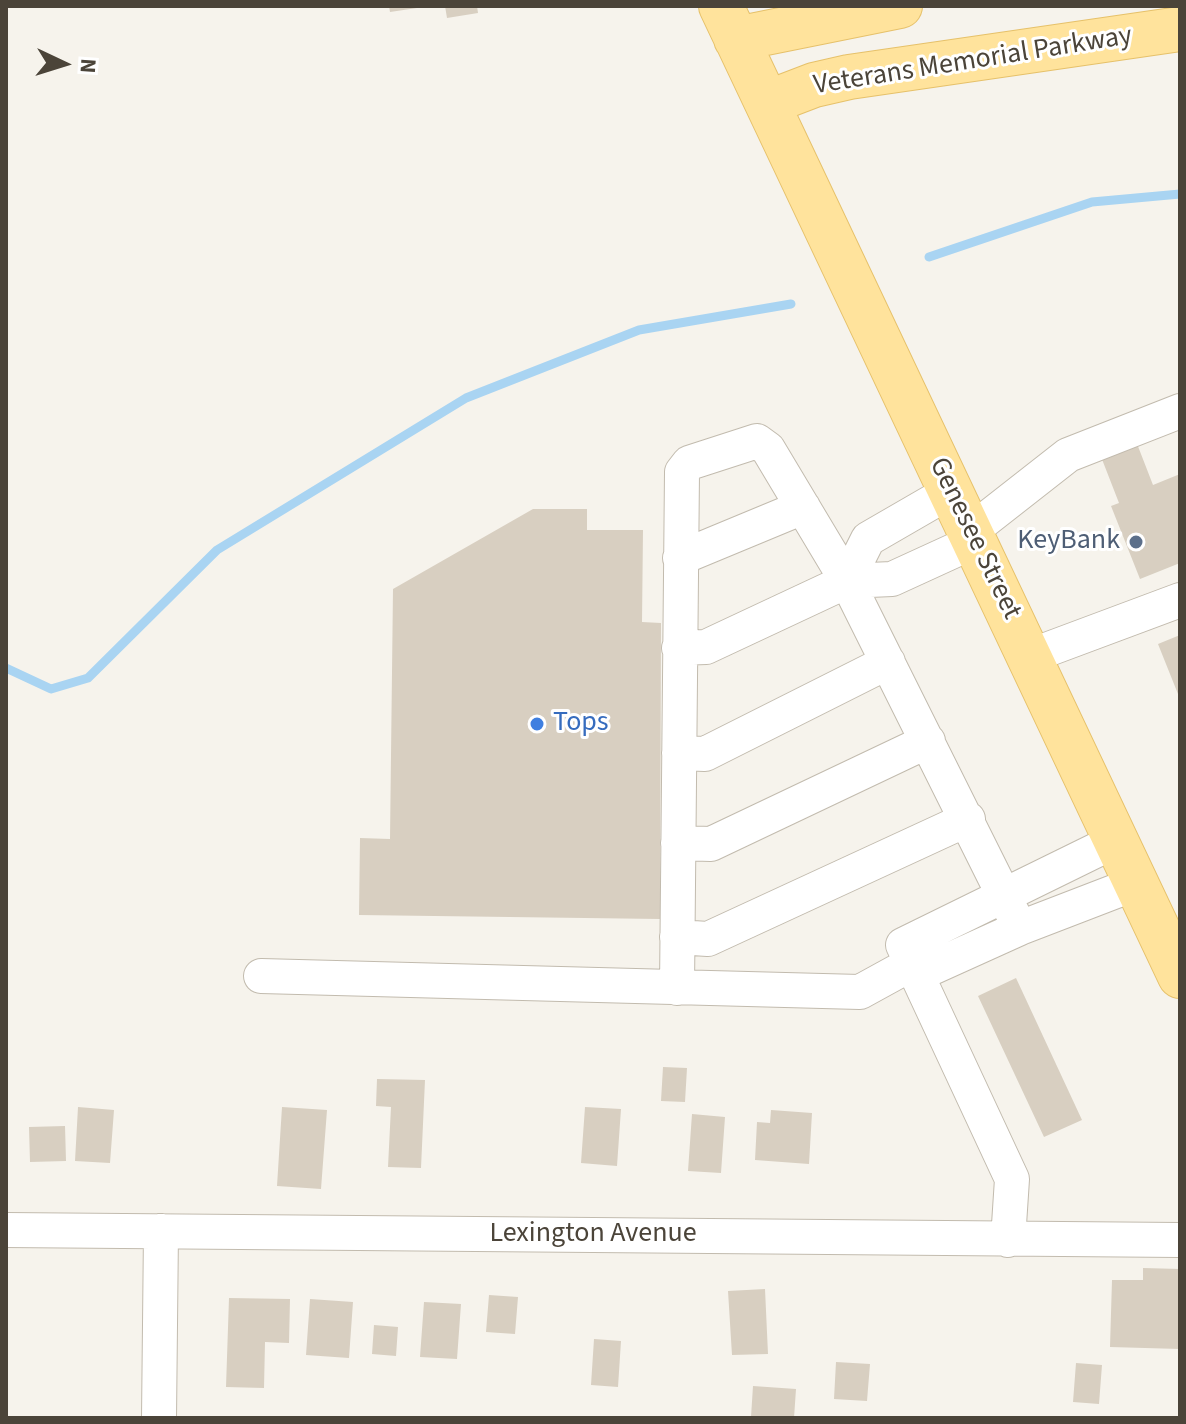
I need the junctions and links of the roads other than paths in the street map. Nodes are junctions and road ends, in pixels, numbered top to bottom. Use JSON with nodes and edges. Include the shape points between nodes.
{"nodes":[{"id":1,"x":900,"y":6,"type":"edge"},
{"id":2,"x":729,"y":22,"type":"edge"},
{"id":3,"x":1180,"y":29,"type":"edge"},
{"id":4,"x":767,"y":103,"type":"junction"},
{"id":5,"x":1180,"y":411,"type":"edge"},
{"id":6,"x":951,"y":491,"type":"junction"},
{"id":7,"x":803,"y":507,"type":"junction"},
{"id":8,"x":973,"y":536,"type":"junction"},
{"id":9,"x":680,"y":558,"type":"junction"},
{"id":10,"x":847,"y":581,"type":"junction"},
{"id":11,"x":1180,"y":600,"type":"edge"},
{"id":12,"x":679,"y":648,"type":"junction"},
{"id":13,"x":1030,"y":656,"type":"junction"},
{"id":14,"x":888,"y":662,"type":"junction"},
{"id":15,"x":928,"y":741,"type":"junction"},
{"id":16,"x":679,"y":753,"type":"junction"},
{"id":17,"x":968,"y":819,"type":"junction"},
{"id":18,"x":1117,"y":840,"type":"junction"},
{"id":19,"x":678,"y":843,"type":"junction"},
{"id":20,"x":1137,"y":883,"type":"junction"},
{"id":21,"x":1005,"y":893,"type":"junction"},
{"id":22,"x":1020,"y":928,"type":"junction"},
{"id":23,"x":677,"y":937,"type":"junction"},
{"id":24,"x":910,"y":961,"type":"junction"},
{"id":25,"x":261,"y":976,"type":"dead end"},
{"id":26,"x":1180,"y":976,"type":"edge"},
{"id":27,"x":677,"y":988,"type":"junction"},
{"id":28,"x":6,"y":1230,"type":"edge"},
{"id":29,"x":161,"y":1231,"type":"junction"},
{"id":30,"x":1008,"y":1240,"type":"junction"},
{"id":31,"x":1180,"y":1240,"type":"edge"},
{"id":32,"x":159,"y":1418,"type":"edge"}],
"edges":[{"from":1,"to":2,"type":"main road"},
{"from":2,"to":4,"type":"main road","name":"Genesee Street"},
{"from":3,"to":4,"type":"main road","name":"Veterans Memorial Parkway","via":[[849,77]]},
{"from":4,"to":6,"type":"main road","name":"Genesee Street"},
{"from":5,"to":8,"type":"street","via":[[1068,455]]},
{"from":6,"to":8,"type":"main road","name":"Genesee Street"},
{"from":6,"to":10,"type":"street","via":[[868,539]]},
{"from":7,"to":9,"type":"street"},
{"from":7,"to":9,"type":"street","via":[[768,449],[757,441],[689,463],[682,472]]},
{"from":7,"to":10,"type":"street"},
{"from":8,"to":10,"type":"street","via":[[892,579]]},
{"from":8,"to":13,"type":"main road","name":"Genesee Street"},
{"from":9,"to":12,"type":"street"},
{"from":10,"to":12,"type":"street","via":[[706,647]]},
{"from":10,"to":14,"type":"street"},
{"from":11,"to":13,"type":"street"},
{"from":12,"to":16,"type":"street"},
{"from":13,"to":18,"type":"main road","name":"Genesee Street"},
{"from":14,"to":15,"type":"street"},
{"from":14,"to":16,"type":"street","via":[[705,754]]},
{"from":15,"to":17,"type":"street"},
{"from":15,"to":19,"type":"street","via":[[711,844]]},
{"from":16,"to":19,"type":"street"},
{"from":17,"to":21,"type":"street"},
{"from":17,"to":23,"type":"street","via":[[708,939]]},
{"from":18,"to":20,"type":"main road","name":"Genesee Street"},
{"from":18,"to":21,"type":"street"},
{"from":19,"to":23,"type":"street"},
{"from":20,"to":22,"type":"street"},
{"from":20,"to":26,"type":"main road","name":"Genesee Street"},
{"from":21,"to":22,"type":"street"},
{"from":21,"to":24,"type":"street"},
{"from":22,"to":24,"type":"street"},
{"from":23,"to":27,"type":"street"},
{"from":24,"to":27,"type":"street","via":[[860,992]]},
{"from":24,"to":30,"type":"street","via":[[1012,1179]]},
{"from":25,"to":27,"type":"street"},
{"from":28,"to":29,"type":"street","name":"Lexington Avenue"},
{"from":29,"to":30,"type":"street","name":"Lexington Avenue"},
{"from":29,"to":32,"type":"street"},
{"from":30,"to":31,"type":"street","name":"Lexington Avenue"}]}
